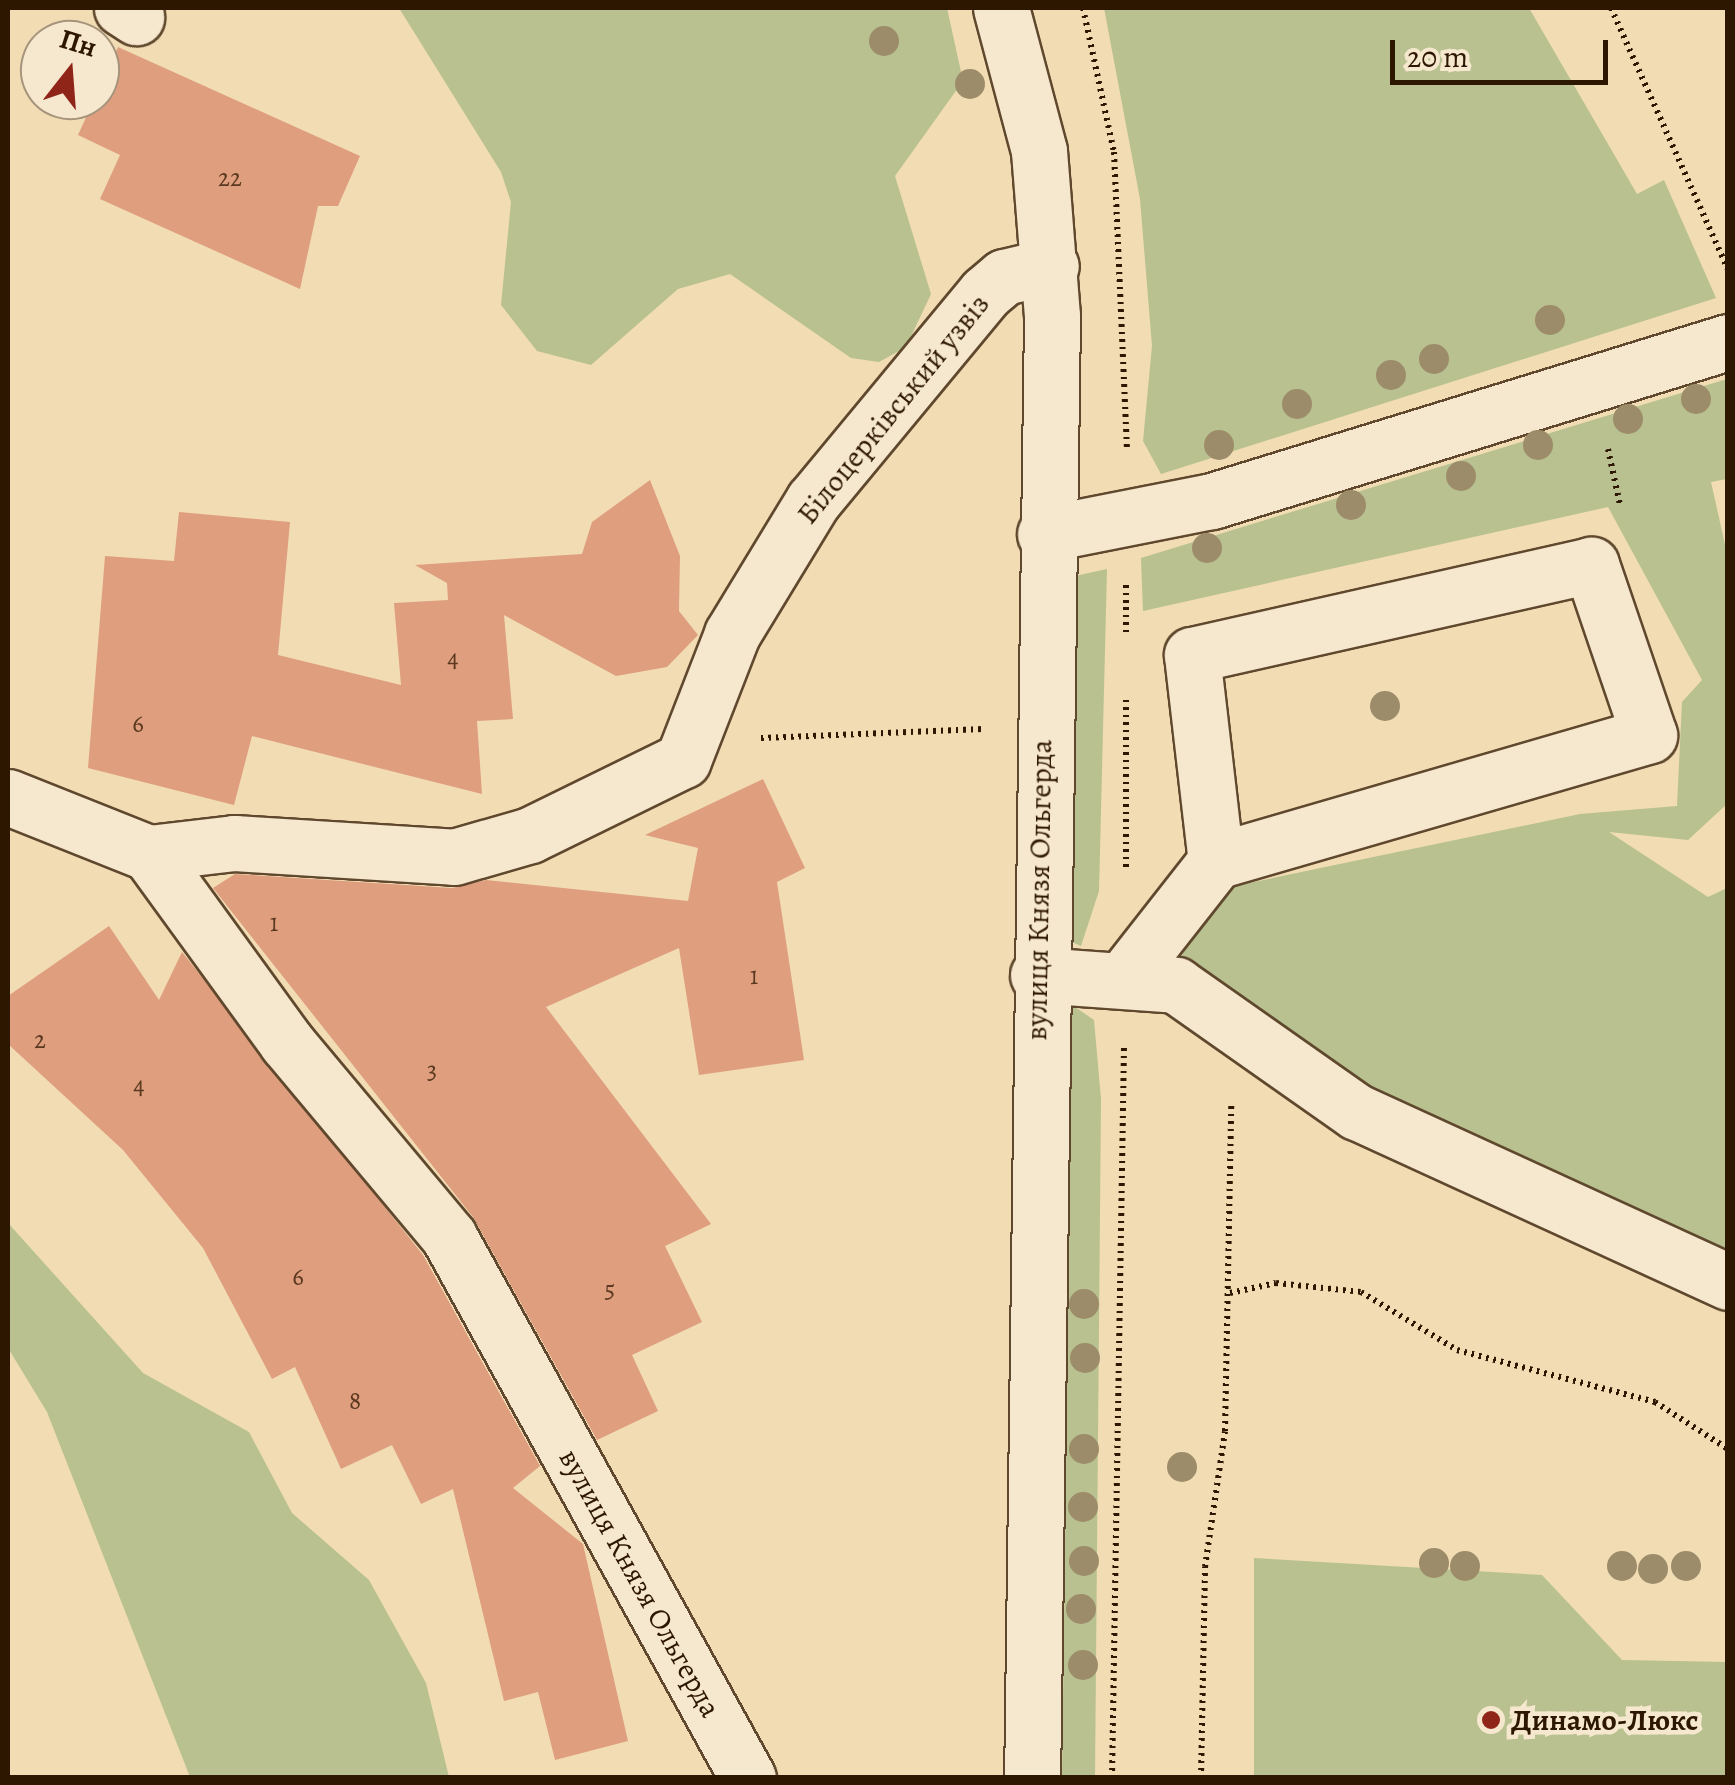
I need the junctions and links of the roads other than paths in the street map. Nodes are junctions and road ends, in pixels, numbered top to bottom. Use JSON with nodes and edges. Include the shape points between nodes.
{"nodes":[{"id":1,"x":1001,"y":8,"type":"edge"},
{"id":2,"x":1051,"y":266,"type":"junction"},
{"id":3,"x":1728,"y":342,"type":"edge"},
{"id":4,"x":1045,"y":534,"type":"junction"},
{"id":5,"x":8,"y":797,"type":"edge"},
{"id":6,"x":149,"y":852,"type":"junction"},
{"id":7,"x":1216,"y":861,"type":"junction"},
{"id":8,"x":1038,"y":975,"type":"junction"},
{"id":9,"x":1125,"y":978,"type":"junction"},
{"id":10,"x":1728,"y":1282,"type":"edge"},
{"id":11,"x":748,"y":1778,"type":"edge"},
{"id":12,"x":1032,"y":1778,"type":"edge"}],
"edges":[{"from":1,"to":2,"type":"street","name":"вулиця Князя Ольгерда","via":[[1032,115]]},
{"from":2,"to":4,"type":"street","name":"вулиця Князя Ольгерда"},
{"from":2,"to":6,"type":"street","name":"Білоцерківський узвіз","via":[[985,292],[828,480],[732,634],[682,760],[474,854],[234,843]]},
{"from":3,"to":4,"type":"street","via":[[1212,501]]},
{"from":4,"to":8,"type":"street","name":"вулиця Князя Ольгерда"},
{"from":5,"to":6,"type":"street"},
{"from":6,"to":11,"type":"street","name":"вулиця Князя Ольгерда","via":[[286,1043],[449,1237]]},
{"from":7,"to":7,"type":"street","via":[[1649,735],[1591,565],[1192,655]]},
{"from":7,"to":9,"type":"street"},
{"from":8,"to":9,"type":"street"},
{"from":8,"to":12,"type":"street","name":"вулиця Князя Ольгерда"},
{"from":9,"to":10,"type":"street","via":[[1176,986],[1357,1112]]}]}
